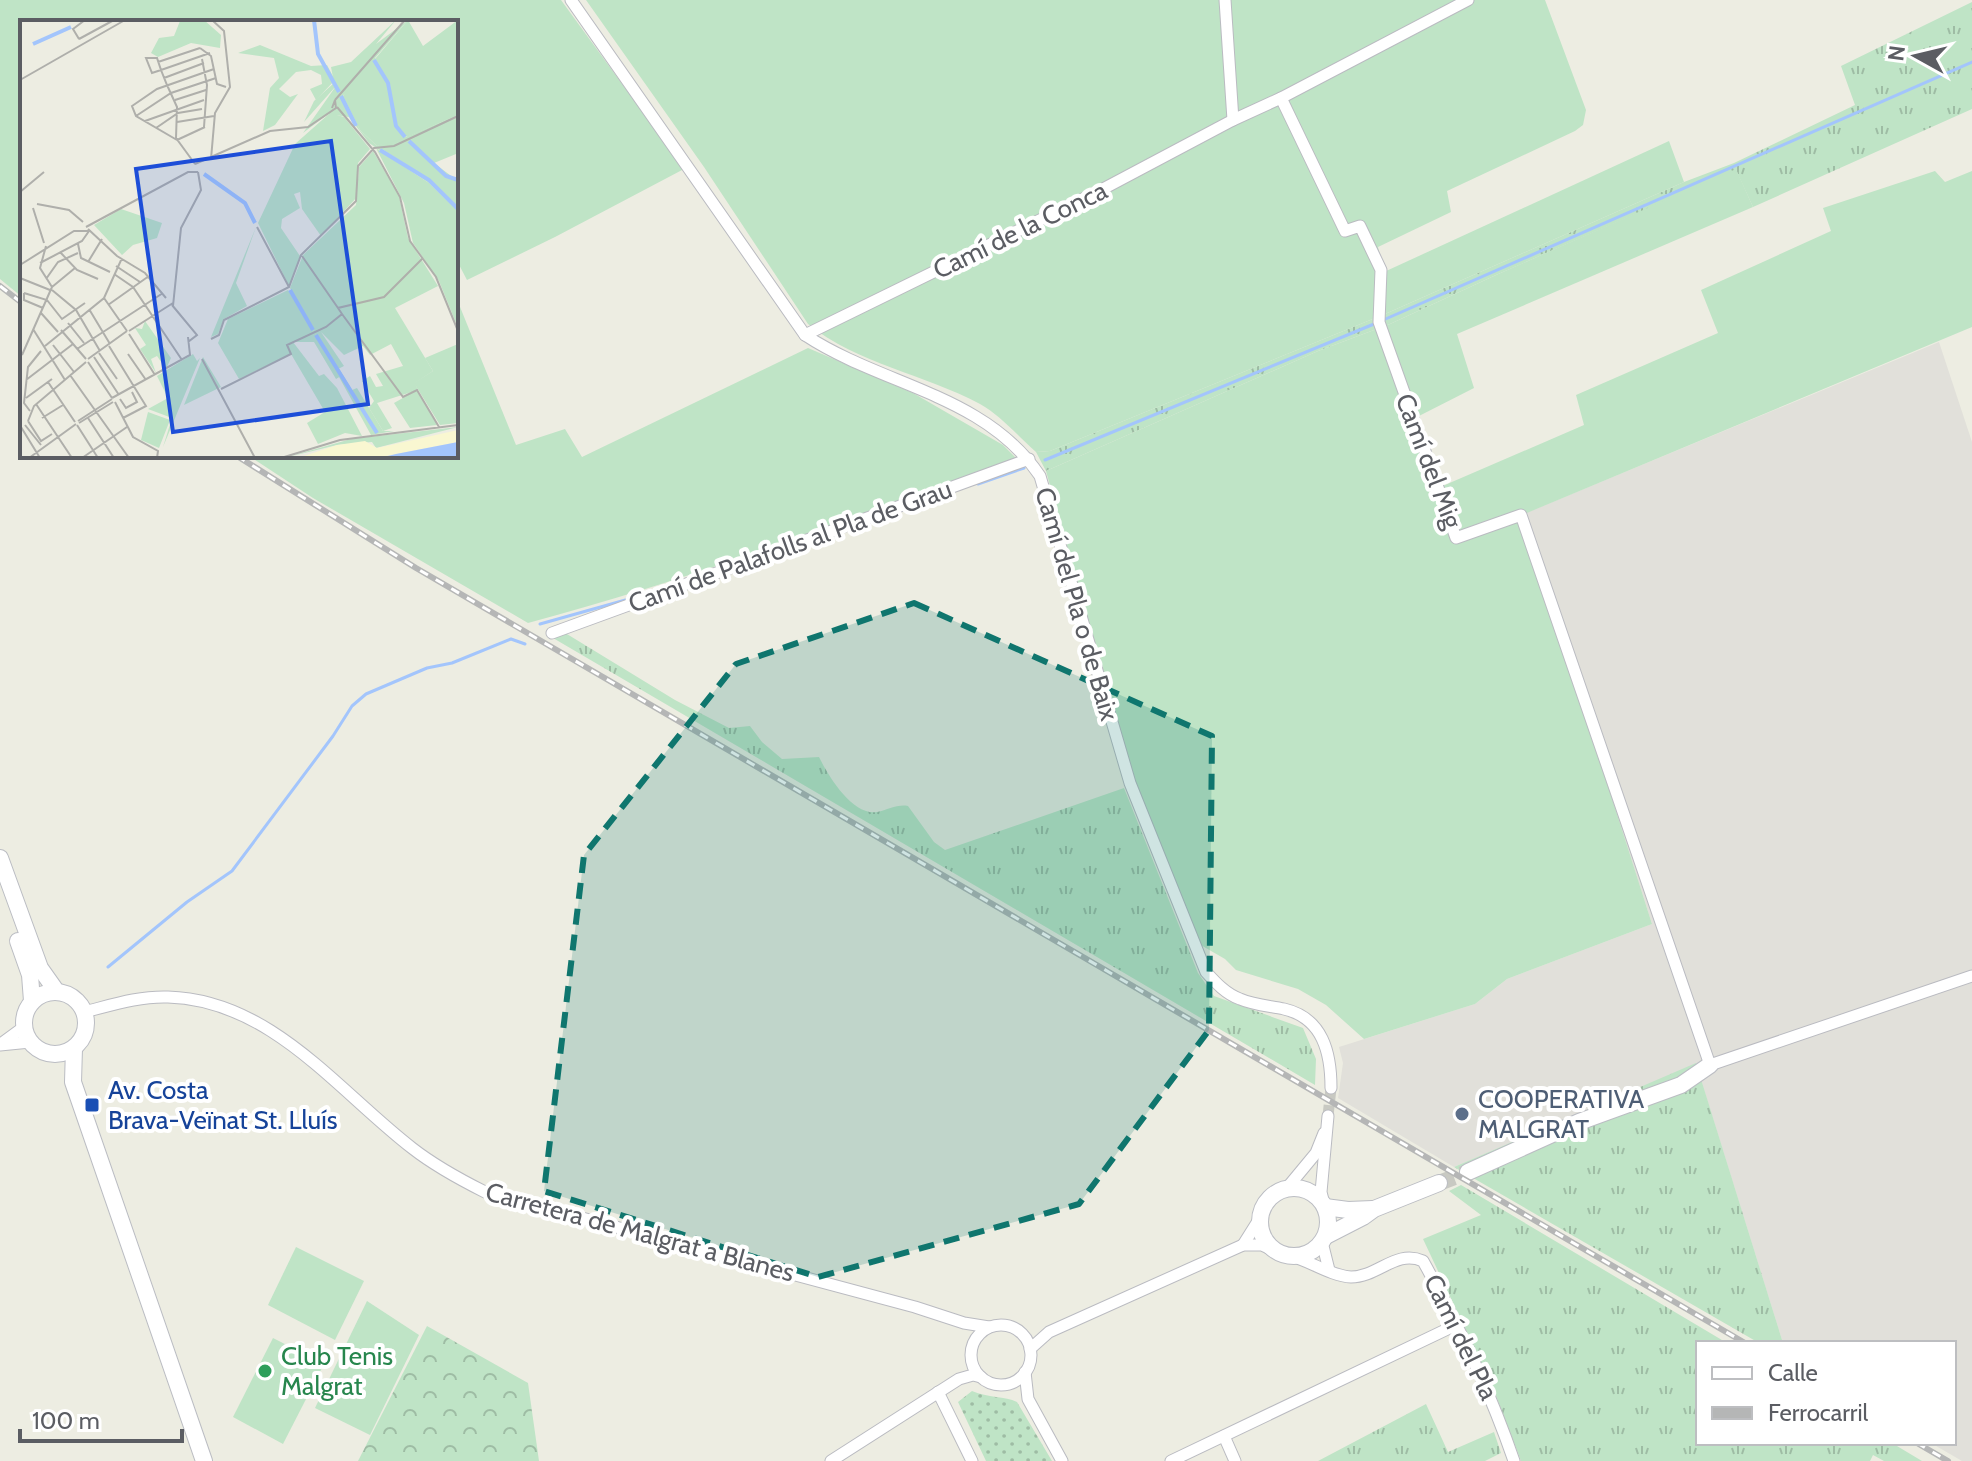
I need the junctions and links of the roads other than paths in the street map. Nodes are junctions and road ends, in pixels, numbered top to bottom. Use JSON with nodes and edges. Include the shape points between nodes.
{"nodes":[{"id":1,"x":571,"y":0,"type":"edge"},
{"id":2,"x":1225,"y":0,"type":"edge"},
{"id":3,"x":1468,"y":0,"type":"edge"},
{"id":4,"x":1281,"y":98,"type":"junction"},
{"id":5,"x":1233,"y":120,"type":"junction"},
{"id":6,"x":805,"y":335,"type":"junction"},
{"id":7,"x":1029,"y":459,"type":"junction"},
{"id":8,"x":552,"y":633,"type":"dead end"},
{"id":9,"x":0,"y":858,"type":"edge"},
{"id":10,"x":0,"y":871,"type":"edge"},
{"id":11,"x":6,"y":901,"type":"edge"},
{"id":12,"x":1972,"y":976,"type":"edge"},
{"id":13,"x":57,"y":992,"type":"junction"},
{"id":14,"x":32,"y":1001,"type":"junction"},
{"id":15,"x":84,"y":1012,"type":"junction"},
{"id":16,"x":27,"y":1034,"type":"junction"},
{"id":17,"x":0,"y":1045,"type":"edge"},
{"id":18,"x":74,"y":1048,"type":"junction"},
{"id":19,"x":49,"y":1054,"type":"junction"},
{"id":20,"x":1710,"y":1065,"type":"junction"},
{"id":21,"x":73,"y":1082,"type":"junction"},
{"id":22,"x":1331,"y":1088,"type":"tunnel mouth"},
{"id":23,"x":1468,"y":1172,"type":"tunnel mouth"},
{"id":24,"x":1439,"y":1183,"type":"tunnel mouth"},
{"id":25,"x":1287,"y":1188,"type":"junction"},
{"id":26,"x":1324,"y":1205,"type":"junction"},
{"id":27,"x":1374,"y":1209,"type":"junction"},
{"id":28,"x":1260,"y":1218,"type":"junction"},
{"id":29,"x":1324,"y":1239,"type":"junction"},
{"id":30,"x":1243,"y":1245,"type":"junction"},
{"id":31,"x":1284,"y":1254,"type":"junction"},
{"id":32,"x":1329,"y":1270,"type":"junction"},
{"id":33,"x":964,"y":1323,"type":"junction"},
{"id":34,"x":1458,"y":1324,"type":"junction"},
{"id":35,"x":989,"y":1327,"type":"junction"},
{"id":36,"x":1049,"y":1332,"type":"junction"},
{"id":37,"x":1022,"y":1334,"type":"junction"},
{"id":38,"x":973,"y":1345,"type":"junction"},
{"id":39,"x":1030,"y":1349,"type":"junction"},
{"id":40,"x":972,"y":1359,"type":"junction"},
{"id":41,"x":1025,"y":1372,"type":"junction"},
{"id":42,"x":981,"y":1377,"type":"junction"},
{"id":43,"x":959,"y":1379,"type":"junction"},
{"id":44,"x":1008,"y":1384,"type":"junction"},
{"id":45,"x":938,"y":1392,"type":"junction"},
{"id":46,"x":1028,"y":1399,"type":"junction"},
{"id":47,"x":1224,"y":1436,"type":"junction"},
{"id":48,"x":204,"y":1461,"type":"edge"},
{"id":49,"x":831,"y":1461,"type":"edge"},
{"id":50,"x":972,"y":1461,"type":"edge"},
{"id":51,"x":1062,"y":1461,"type":"edge"},
{"id":52,"x":1171,"y":1461,"type":"edge"},
{"id":53,"x":1235,"y":1461,"type":"edge"},
{"id":54,"x":1514,"y":1461,"type":"edge"}],
"edges":[{"from":1,"to":6,"type":"street","name":"Camí del Pla o de Baix"},
{"from":2,"to":5,"type":"street"},
{"from":3,"to":4,"type":"street"},
{"from":4,"to":5,"type":"street"},
{"from":4,"to":20,"type":"street","name":"Camí del Mig","via":[[1345,231],[1360,226],[1381,270],[1379,322],[1456,538],[1521,515]]},
{"from":5,"to":6,"type":"street","name":"Camí de la Conca"},
{"from":6,"to":7,"type":"street","name":"Camí del Pla o de Baix","via":[[829,351],[987,422]]},
{"from":7,"to":8,"type":"street","name":"Camí de Palafolls al Pla de Grau"},
{"from":7,"to":22,"type":"street","name":"Camí del Pla o de Baix","via":[[1040,476],[1130,783],[1206,972],[1240,999],[1287,1010],[1311,1023],[1329,1051]]},
{"from":9,"to":11,"type":"street"},
{"from":10,"to":11,"type":"street"},
{"from":11,"to":13,"type":"street"},
{"from":11,"to":14,"type":"street","via":[[30,975]]},
{"from":12,"to":20,"type":"street"},
{"from":13,"to":14,"type":"street"},
{"from":13,"to":15,"type":"street","via":[[78,1002]]},
{"from":14,"to":16,"type":"street","via":[[25,1013]]},
{"from":15,"to":18,"type":"street","via":[[85,1031]]},
{"from":15,"to":33,"type":"street","name":"Carretera de Malgrat a Blanes","via":[[165,997],[219,1007],[287,1041],[409,1147],[485,1192]]},
{"from":16,"to":17,"type":"street"},
{"from":16,"to":19,"type":"street","via":[[38,1050]]},
{"from":18,"to":19,"type":"street"},
{"from":18,"to":21,"type":"street"},
{"from":19,"to":21,"type":"street"},
{"from":20,"to":23,"type":"street","via":[[1681,1085],[1579,1122]]},
{"from":21,"to":48,"type":"street"},
{"from":24,"to":27,"type":"street"},
{"from":25,"to":26,"type":"street","via":[[1308,1190]]},
{"from":25,"to":26,"type":"street","via":[[1316,1153],[1328,1121]]},
{"from":25,"to":28,"type":"street","via":[[1268,1200]]},
{"from":26,"to":27,"type":"street"},
{"from":26,"to":29,"type":"street","via":[[1329,1221]]},
{"from":27,"to":29,"type":"street"},
{"from":28,"to":30,"type":"street"},
{"from":28,"to":31,"type":"street","via":[[1267,1243]]},
{"from":29,"to":31,"type":"street","via":[[1308,1253]]},
{"from":29,"to":32,"type":"street"},
{"from":30,"to":31,"type":"street","name":"Camí del Pla","via":[[1262,1245]]},
{"from":30,"to":36,"type":"street"},
{"from":31,"to":32,"type":"street","name":"Camí del Pla"},
{"from":32,"to":34,"type":"street","name":"Camí del Pla","via":[[1351,1277],[1399,1258],[1419,1259]]},
{"from":33,"to":35,"type":"street","name":"Carretera de Malgrat a Blanes"},
{"from":33,"to":38,"type":"street"},
{"from":34,"to":47,"type":"street"},
{"from":34,"to":54,"type":"street","name":"Camí del Pla","via":[[1496,1406]]},
{"from":35,"to":37,"type":"street","via":[[1006,1325]]},
{"from":35,"to":38,"type":"street"},
{"from":36,"to":37,"type":"street"},
{"from":36,"to":39,"type":"street"},
{"from":37,"to":39,"type":"street"},
{"from":38,"to":40,"type":"street"},
{"from":39,"to":41,"type":"street"},
{"from":40,"to":42,"type":"street"},
{"from":40,"to":43,"type":"street"},
{"from":41,"to":44,"type":"street"},
{"from":41,"to":46,"type":"street"},
{"from":42,"to":43,"type":"street"},
{"from":42,"to":44,"type":"street"},
{"from":43,"to":45,"type":"street"},
{"from":44,"to":46,"type":"street"},
{"from":45,"to":49,"type":"street"},
{"from":45,"to":50,"type":"street"},
{"from":46,"to":51,"type":"street"},
{"from":47,"to":52,"type":"street"},
{"from":47,"to":53,"type":"street"}]}
